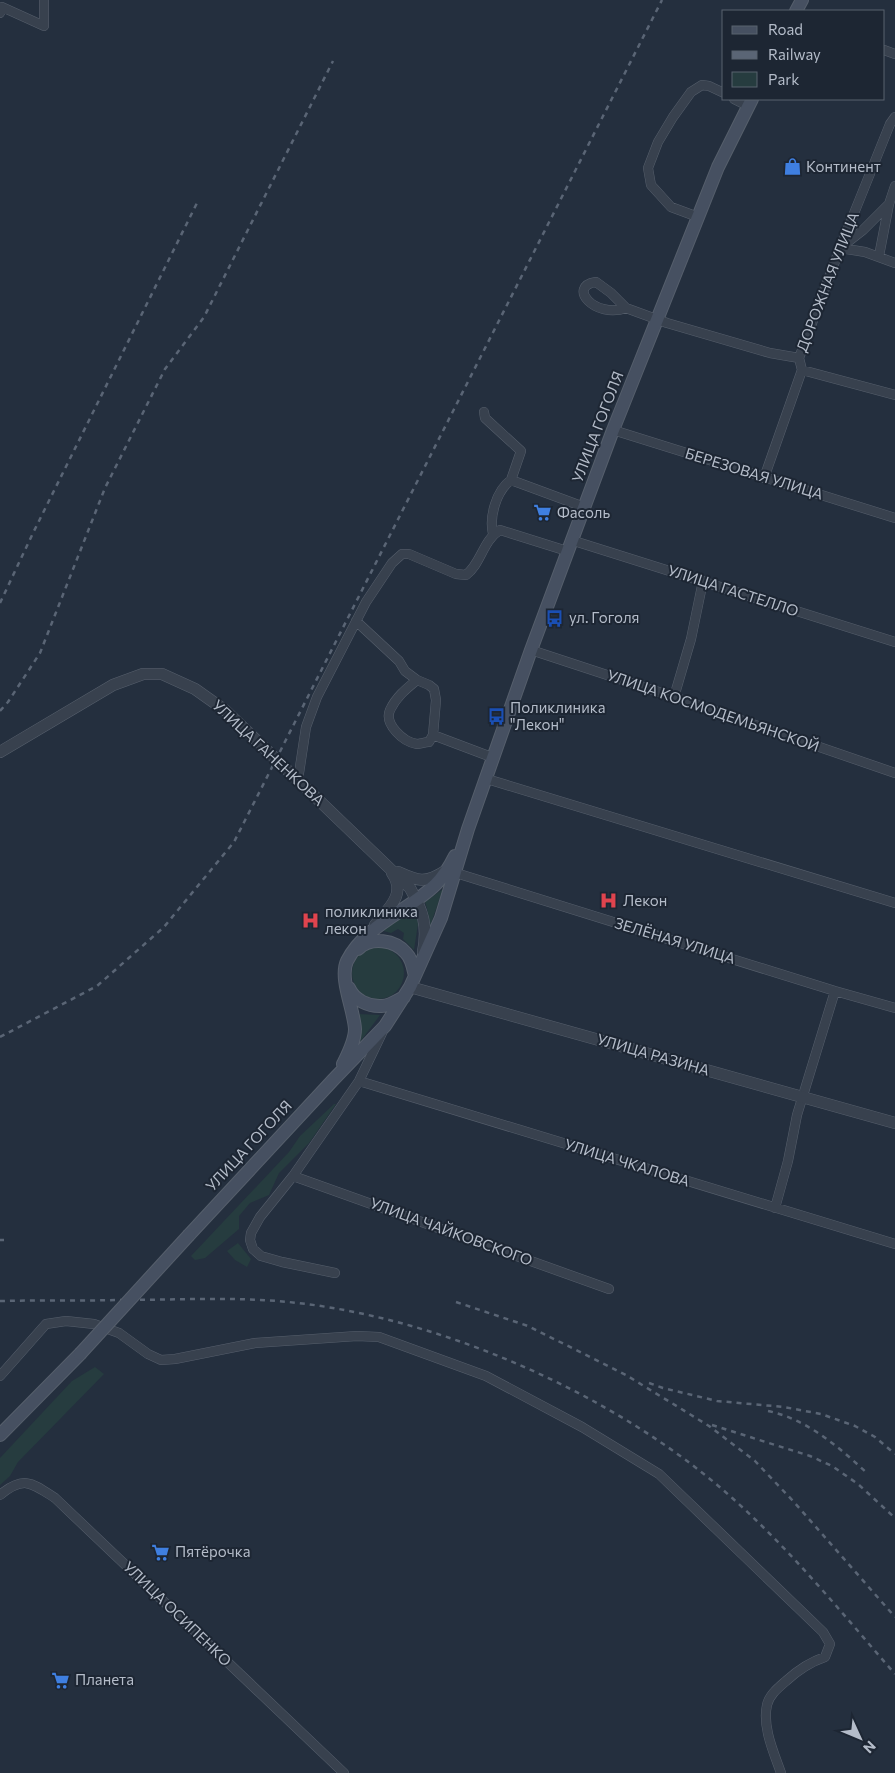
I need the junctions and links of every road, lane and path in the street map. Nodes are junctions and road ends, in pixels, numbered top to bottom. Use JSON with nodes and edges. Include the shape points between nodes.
{"nodes":[{"id":1,"x":44,"y":0,"type":"edge"},
{"id":2,"x":0,"y":13,"type":"edge"},
{"id":3,"x":722,"y":93,"type":"edge"},
{"id":4,"x":750,"y":102,"type":"edge"},
{"id":5,"x":895,"y":117,"type":"edge"},
{"id":6,"x":895,"y":186,"type":"edge"},
{"id":7,"x":889,"y":204,"type":"junction"},
{"id":8,"x":698,"y":217,"type":"junction"},
{"id":9,"x":840,"y":248,"type":"junction"},
{"id":10,"x":879,"y":256,"type":"junction"},
{"id":11,"x":895,"y":263,"type":"edge"},
{"id":12,"x":626,"y":308,"type":"dead end"},
{"id":13,"x":657,"y":319,"type":"junction"},
{"id":14,"x":799,"y":358,"type":"junction"},
{"id":15,"x":802,"y":370,"type":"junction"},
{"id":16,"x":895,"y":394,"type":"edge"},
{"id":17,"x":484,"y":412,"type":"dead end"},
{"id":18,"x":613,"y":430,"type":"junction"},
{"id":19,"x":764,"y":478,"type":"junction"},
{"id":20,"x":511,"y":480,"type":"junction"},
{"id":21,"x":584,"y":507,"type":"junction"},
{"id":22,"x":895,"y":518,"type":"edge"},
{"id":23,"x":493,"y":534,"type":"junction"},
{"id":24,"x":569,"y":546,"type":"junction"},
{"id":25,"x":702,"y":581,"type":"junction"},
{"id":26,"x":356,"y":621,"type":"junction"},
{"id":27,"x":895,"y":642,"type":"edge"},
{"id":28,"x":531,"y":650,"type":"junction"},
{"id":29,"x":417,"y":680,"type":"junction"},
{"id":30,"x":674,"y":697,"type":"junction"},
{"id":31,"x":433,"y":735,"type":"junction"},
{"id":32,"x":0,"y":752,"type":"edge"},
{"id":33,"x":494,"y":758,"type":"junction"},
{"id":34,"x":895,"y":773,"type":"edge"},
{"id":35,"x":486,"y":779,"type":"junction"},
{"id":36,"x":298,"y":780,"type":"junction"},
{"id":37,"x":388,"y":867,"type":"junction"},
{"id":38,"x":452,"y":871,"type":"junction"},
{"id":39,"x":417,"y":900,"type":"junction"},
{"id":40,"x":895,"y":903,"type":"edge"},
{"id":41,"x":360,"y":942,"type":"junction"},
{"id":42,"x":348,"y":960,"type":"junction"},
{"id":43,"x":422,"y":962,"type":"junction"},
{"id":44,"x":346,"y":981,"type":"junction"},
{"id":45,"x":410,"y":987,"type":"junction"},
{"id":46,"x":835,"y":991,"type":"junction"},
{"id":47,"x":895,"y":1008,"type":"edge"},
{"id":48,"x":385,"y":1026,"type":"junction"},
{"id":49,"x":333,"y":1080,"type":"junction"},
{"id":50,"x":359,"y":1081,"type":"junction"},
{"id":51,"x":802,"y":1097,"type":"junction"},
{"id":52,"x":895,"y":1123,"type":"edge"},
{"id":53,"x":293,"y":1176,"type":"junction"},
{"id":54,"x":774,"y":1208,"type":"junction"},
{"id":55,"x":895,"y":1244,"type":"edge"},
{"id":56,"x":335,"y":1273,"type":"dead end"},
{"id":57,"x":609,"y":1289,"type":"dead end"},
{"id":58,"x":0,"y":1376,"type":"edge"},
{"id":59,"x":0,"y":1435,"type":"edge"},
{"id":60,"x":0,"y":1495,"type":"edge"},
{"id":61,"x":343,"y":1773,"type":"edge"},
{"id":62,"x":781,"y":1773,"type":"edge"}],
"edges":[{"from":1,"to":2,"type":"street","via":[[44,26],[2,7]]},
{"from":3,"to":8,"type":"street","via":[[702,85],[692,92],[658,142],[648,168],[651,184],[671,207]]},
{"from":4,"to":8,"type":"main road","name":"УЛИЦА ГОГОЛЯ"},
{"from":5,"to":9,"type":"street","name":"ДОРОЖНАЯ УЛИЦА"},
{"from":6,"to":7,"type":"street"},
{"from":7,"to":9,"type":"street"},
{"from":7,"to":10,"type":"street"},
{"from":8,"to":13,"type":"main road","name":"УЛИЦА ГОГОЛЯ"},
{"from":9,"to":10,"type":"street"},
{"from":9,"to":14,"type":"street","name":"ДОРОЖНАЯ УЛИЦА"},
{"from":10,"to":11,"type":"street"},
{"from":12,"to":13,"type":"street"},
{"from":13,"to":14,"type":"street","via":[[770,353]]},
{"from":13,"to":18,"type":"main road","name":"УЛИЦА ГОГОЛЯ"},
{"from":14,"to":15,"type":"street","name":"ДОРОЖНАЯ УЛИЦА"},
{"from":15,"to":16,"type":"street"},
{"from":15,"to":19,"type":"street","name":"ДОРОЖНАЯ УЛИЦА"},
{"from":17,"to":20,"type":"street","via":[[485,418],[521,450]]},
{"from":18,"to":19,"type":"street","name":"БЕРЕЗОВАЯ УЛИЦА"},
{"from":18,"to":21,"type":"main road","name":"УЛИЦА ГОГОЛЯ"},
{"from":19,"to":22,"type":"street","name":"БЕРЕЗОВАЯ УЛИЦА"},
{"from":20,"to":21,"type":"street"},
{"from":20,"to":23,"type":"street","via":[[499,494],[491,524]]},
{"from":21,"to":24,"type":"main road","name":"УЛИЦА ГОГОЛЯ"},
{"from":23,"to":24,"type":"street","name":"УЛИЦА ГАСТЕЛЛО","via":[[500,530]]},
{"from":23,"to":26,"type":"street","via":[[466,576],[402,554],[392,563]]},
{"from":24,"to":25,"type":"street","name":"УЛИЦА ГАСТЕЛЛО"},
{"from":24,"to":28,"type":"main road","name":"УЛИЦА ГОГОЛЯ"},
{"from":25,"to":27,"type":"street","name":"УЛИЦА ГАСТЕЛЛО"},
{"from":25,"to":30,"type":"street","via":[[691,638]]},
{"from":26,"to":29,"type":"street","via":[[399,662],[405,672]]},
{"from":26,"to":36,"type":"street","via":[[316,697],[306,727]]},
{"from":28,"to":30,"type":"street","name":"УЛИЦА КОСМОДЕМЬЯНСКОЙ"},
{"from":28,"to":33,"type":"main road","name":"УЛИЦА ГОГОЛЯ"},
{"from":29,"to":31,"type":"street","via":[[434,689]]},
{"from":29,"to":31,"type":"street","via":[[398,696],[389,712],[392,726],[401,736],[416,744],[429,742]]},
{"from":30,"to":34,"type":"street","name":"УЛИЦА КОСМОДЕМЬЯНСКОЙ"},
{"from":31,"to":33,"type":"street"},
{"from":32,"to":36,"type":"street","name":"УЛИЦА ГАНЕНКОВА","via":[[113,684],[143,674],[162,674],[195,689],[226,711]]},
{"from":33,"to":35,"type":"main road","name":"УЛИЦА ГОГОЛЯ"},
{"from":35,"to":38,"type":"main road","name":"УЛИЦА ГОГОЛЯ"},
{"from":35,"to":40,"type":"street"},
{"from":36,"to":37,"type":"street","name":"УЛИЦА ГАНЕНКОВА"},
{"from":37,"to":38,"type":"street","via":[[417,880],[428,880]]},
{"from":37,"to":39,"type":"street","name":"УЛИЦА ГАНЕНКОВА","via":[[410,888]]},
{"from":37,"to":41,"type":"street","via":[[397,879],[396,898]]},
{"from":38,"to":39,"type":"main road"},
{"from":38,"to":43,"type":"main road","via":[[441,918]]},
{"from":38,"to":46,"type":"street","name":"ЗЕЛЁНАЯ УЛИЦА"},
{"from":39,"to":41,"type":"main road","via":[[392,915]]},
{"from":39,"to":43,"type":"street","name":"УЛИЦА ГАНЕНКОВА","via":[[426,929]]},
{"from":41,"to":42,"type":"main road"},
{"from":42,"to":44,"type":"main road"},
{"from":42,"to":45,"type":"main road","via":[[362,945],[386,941],[406,953],[411,962]]},
{"from":43,"to":45,"type":"main road"},
{"from":44,"to":45,"type":"main road","via":[[350,992],[370,1005],[383,1006]]},
{"from":44,"to":49,"type":"main road","via":[[355,1031],[351,1048]]},
{"from":45,"to":48,"type":"main road"},
{"from":45,"to":51,"type":"street","name":"УЛИЦА РАЗИНА"},
{"from":46,"to":47,"type":"street","name":"ЗЕЛЁНАЯ УЛИЦА"},
{"from":46,"to":51,"type":"street"},
{"from":48,"to":49,"type":"main road"},
{"from":48,"to":50,"type":"street"},
{"from":49,"to":59,"type":"main road","name":"УЛИЦА ГОГОЛЯ","bridge":true,"via":[[80,1354]]},
{"from":50,"to":53,"type":"street"},
{"from":50,"to":54,"type":"street","name":"УЛИЦА ЧКАЛОВА"},
{"from":51,"to":52,"type":"street","name":"УЛИЦА РАЗИНА"},
{"from":51,"to":54,"type":"street"},
{"from":53,"to":56,"type":"street","via":[[251,1232],[253,1249],[261,1256]]},
{"from":53,"to":57,"type":"street","name":"УЛИЦА ЧАЙКОВСКОГО"},
{"from":54,"to":55,"type":"street","name":"УЛИЦА ЧКАЛОВА"},
{"from":58,"to":62,"type":"street","via":[[46,1324],[66,1321],[94,1324],[119,1333],[161,1360],[255,1343],[379,1337],[486,1376],[582,1427],[659,1474],[823,1632],[830,1644],[825,1657],[796,1672],[774,1692],[767,1704],[766,1726]]},
{"from":60,"to":61,"type":"street","name":"УЛИЦА ОСИПЕНКО","via":[[12,1484],[32,1483],[55,1498]]}]}
